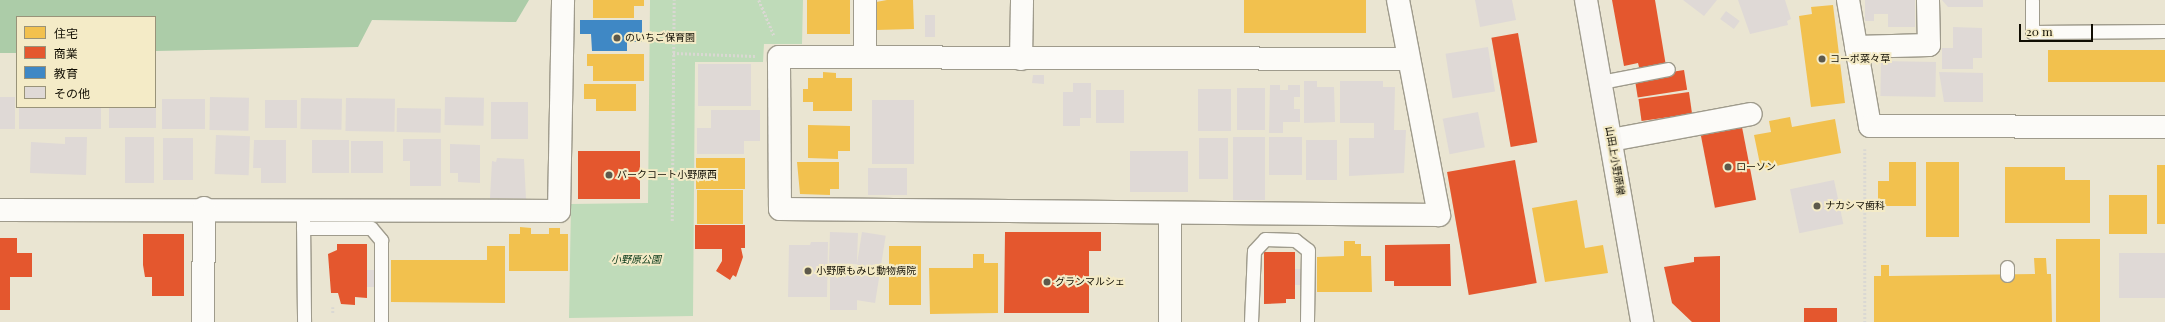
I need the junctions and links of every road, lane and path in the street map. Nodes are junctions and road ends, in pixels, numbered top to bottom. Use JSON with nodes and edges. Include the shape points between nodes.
{"nodes":[{"id":1,"x":563,"y":0,"type":"edge"},
{"id":2,"x":674,"y":0,"type":"edge"},
{"id":3,"x":759,"y":0,"type":"edge"},
{"id":4,"x":865,"y":0,"type":"edge"},
{"id":5,"x":1022,"y":0,"type":"edge"},
{"id":6,"x":1398,"y":0,"type":"edge"},
{"id":7,"x":1586,"y":0,"type":"edge"},
{"id":8,"x":1848,"y":0,"type":"edge"},
{"id":9,"x":1928,"y":0,"type":"edge"},
{"id":10,"x":2032,"y":0,"type":"edge"},
{"id":11,"x":2165,"y":32,"type":"edge"},
{"id":12,"x":1856,"y":47,"type":"junction"},
{"id":13,"x":674,"y":53,"type":"junction"},
{"id":14,"x":865,"y":56,"type":"junction"},
{"id":15,"x":779,"y":57,"type":"junction"},
{"id":16,"x":1021,"y":59,"type":"junction"},
{"id":17,"x":1407,"y":59,"type":"junction"},
{"id":18,"x":1668,"y":69,"type":"dead end"},
{"id":19,"x":1601,"y":82,"type":"junction"},
{"id":20,"x":1750,"y":114,"type":"dead end"},
{"id":21,"x":1870,"y":126,"type":"junction"},
{"id":22,"x":2165,"y":127,"type":"edge"},
{"id":23,"x":1611,"y":140,"type":"junction"},
{"id":24,"x":204,"y":208,"type":"junction"},
{"id":25,"x":0,"y":210,"type":"edge"},
{"id":26,"x":1170,"y":213,"type":"junction"},
{"id":27,"x":302,"y":218,"type":"junction"},
{"id":28,"x":672,"y":221,"type":"dead end"},
{"id":29,"x":333,"y":307,"type":"dead end"},
{"id":30,"x":333,"y":314,"type":"dead end"},
{"id":31,"x":1251,"y":321,"type":"edge"},
{"id":32,"x":203,"y":322,"type":"edge"},
{"id":33,"x":304,"y":322,"type":"edge"},
{"id":34,"x":381,"y":322,"type":"edge"},
{"id":35,"x":1170,"y":322,"type":"edge"},
{"id":36,"x":1307,"y":322,"type":"edge"},
{"id":37,"x":1642,"y":322,"type":"edge"},
{"id":38,"x":1865,"y":322,"type":"edge"}],
"edges":[{"from":1,"to":27,"type":"street","via":[[559,211]]},
{"from":2,"to":13,"type":"path"},
{"from":3,"to":15,"type":"path"},
{"from":4,"to":14,"type":"street"},
{"from":5,"to":16,"type":"street"},
{"from":6,"to":17,"type":"street"},
{"from":7,"to":19,"type":"main road","name":"山田上小野原線"},
{"from":8,"to":12,"type":"street"},
{"from":9,"to":12,"type":"street","via":[[1929,45]]},
{"from":10,"to":11,"type":"lane","via":[[2032,32]]},
{"from":12,"to":21,"type":"street"},
{"from":13,"to":15,"type":"path"},
{"from":13,"to":28,"type":"path"},
{"from":14,"to":15,"type":"street"},
{"from":14,"to":16,"type":"street"},
{"from":15,"to":26,"type":"street","via":[[780,209]]},
{"from":16,"to":17,"type":"street"},
{"from":17,"to":26,"type":"street","via":[[1439,215]]},
{"from":18,"to":19,"type":"lane"},
{"from":19,"to":23,"type":"main road","name":"山田上小野原線"},
{"from":20,"to":23,"type":"street"},
{"from":21,"to":22,"type":"street"},
{"from":21,"to":38,"type":"path","via":[[1864,151]]},
{"from":23,"to":37,"type":"main road","name":"山田上小野原線"},
{"from":24,"to":25,"type":"street"},
{"from":24,"to":27,"type":"street"},
{"from":24,"to":32,"type":"street"},
{"from":26,"to":35,"type":"street"},
{"from":27,"to":33,"type":"lane"},
{"from":27,"to":34,"type":"lane","via":[[371,228],[381,240]]},
{"from":29,"to":30,"type":"path"},
{"from":31,"to":36,"type":"lane","via":[[1254,251],[1265,239],[1295,240],[1308,250]]}]}
